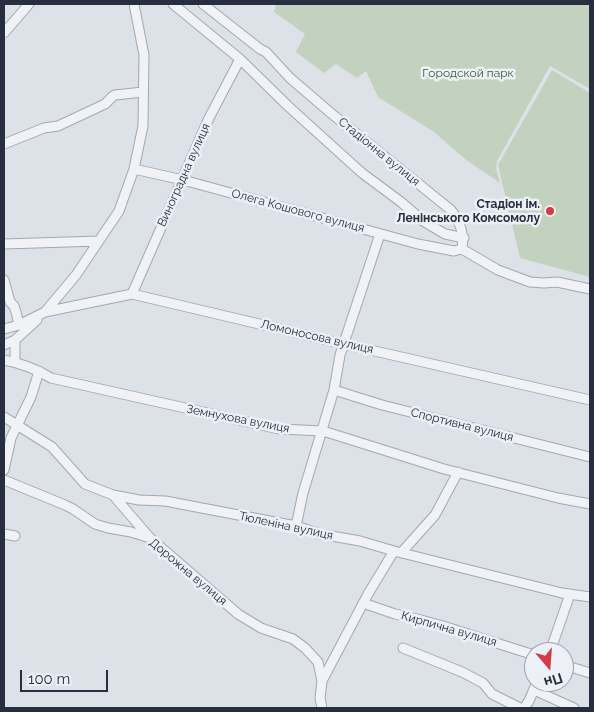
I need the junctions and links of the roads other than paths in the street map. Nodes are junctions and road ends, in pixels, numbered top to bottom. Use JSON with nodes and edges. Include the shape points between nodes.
{"nodes":[{"id":1,"x":29,"y":4,"type":"edge"},
{"id":2,"x":134,"y":4,"type":"edge"},
{"id":3,"x":173,"y":4,"type":"edge"},
{"id":4,"x":204,"y":4,"type":"edge"},
{"id":5,"x":4,"y":33,"type":"edge"},
{"id":6,"x":240,"y":59,"type":"junction"},
{"id":7,"x":143,"y":92,"type":"junction"},
{"id":8,"x":4,"y":144,"type":"edge"},
{"id":9,"x":134,"y":169,"type":"junction"},
{"id":10,"x":183,"y":180,"type":"junction"},
{"id":11,"x":380,"y":234,"type":"junction"},
{"id":12,"x":464,"y":238,"type":"junction"},
{"id":13,"x":99,"y":241,"type":"junction"},
{"id":14,"x":4,"y":244,"type":"edge"},
{"id":15,"x":462,"y":249,"type":"junction"},
{"id":16,"x":4,"y":280,"type":"edge"},
{"id":17,"x":590,"y":289,"type":"edge"},
{"id":18,"x":132,"y":294,"type":"junction"},
{"id":19,"x":45,"y":312,"type":"junction"},
{"id":20,"x":19,"y":325,"type":"junction"},
{"id":21,"x":4,"y":329,"type":"edge"},
{"id":22,"x":15,"y":340,"type":"junction"},
{"id":23,"x":344,"y":344,"type":"junction"},
{"id":24,"x":4,"y":346,"type":"edge"},
{"id":25,"x":4,"y":360,"type":"edge"},
{"id":26,"x":14,"y":362,"type":"junction"},
{"id":27,"x":39,"y":370,"type":"junction"},
{"id":28,"x":334,"y":390,"type":"junction"},
{"id":29,"x":590,"y":400,"type":"edge"},
{"id":30,"x":4,"y":417,"type":"edge"},
{"id":31,"x":18,"y":424,"type":"junction"},
{"id":32,"x":322,"y":431,"type":"junction"},
{"id":33,"x":590,"y":457,"type":"edge"},
{"id":34,"x":4,"y":470,"type":"edge"},
{"id":35,"x":458,"y":472,"type":"junction"},
{"id":36,"x":4,"y":480,"type":"edge"},
{"id":37,"x":113,"y":495,"type":"junction"},
{"id":38,"x":590,"y":504,"type":"edge"},
{"id":39,"x":296,"y":526,"type":"junction"},
{"id":40,"x":4,"y":534,"type":"edge"},
{"id":41,"x":15,"y":536,"type":"dead end"},
{"id":42,"x":150,"y":538,"type":"junction"},
{"id":43,"x":398,"y":552,"type":"junction"},
{"id":44,"x":570,"y":594,"type":"junction"},
{"id":45,"x":590,"y":597,"type":"edge"},
{"id":46,"x":364,"y":603,"type":"junction"},
{"id":47,"x":553,"y":642,"type":"edge"},
{"id":48,"x":403,"y":648,"type":"dead end"},
{"id":49,"x":524,"y":652,"type":"edge"},
{"id":50,"x":574,"y":668,"type":"edge"},
{"id":51,"x":590,"y":673,"type":"edge"},
{"id":52,"x":322,"y":681,"type":"junction"},
{"id":53,"x":531,"y":692,"type":"edge"},
{"id":54,"x":546,"y":692,"type":"edge"},
{"id":55,"x":322,"y":708,"type":"edge"},
{"id":56,"x":522,"y":708,"type":"edge"},
{"id":57,"x":574,"y":708,"type":"edge"}],
"edges":[{"from":1,"to":5,"type":"street"},
{"from":2,"to":7,"type":"street","via":[[144,55]]},
{"from":3,"to":6,"type":"street","name":"Стадіонна вулиця"},
{"from":4,"to":12,"type":"street","name":"Стадіонна вулиця","via":[[266,52],[297,84],[451,210]]},
{"from":6,"to":10,"type":"street","name":"Виноградна вулиця","via":[[209,118]]},
{"from":6,"to":12,"type":"street","name":"Стадіонна вулиця","via":[[362,173],[423,221],[445,234]]},
{"from":7,"to":8,"type":"street","via":[[112,96],[105,104],[58,126],[44,128]]},
{"from":7,"to":9,"type":"street","via":[[143,126]]},
{"from":9,"to":10,"type":"street","name":"Олега Кошового вулиця"},
{"from":9,"to":13,"type":"street","via":[[119,211]]},
{"from":10,"to":11,"type":"street","name":"Олега Кошового вулиця"},
{"from":10,"to":18,"type":"street","name":"Виноградна вулиця"},
{"from":11,"to":15,"type":"street","name":"Олега Кошового вулиця","via":[[454,251]]},
{"from":11,"to":23,"type":"street"},
{"from":12,"to":15,"type":"street"},
{"from":13,"to":14,"type":"street"},
{"from":13,"to":19,"type":"street"},
{"from":15,"to":17,"type":"street","name":"Олега Кошового вулиця","via":[[498,270],[530,282],[557,282]]},
{"from":16,"to":20,"type":"street"},
{"from":18,"to":19,"type":"street","name":"Ломоносова вулиця"},
{"from":18,"to":23,"type":"street","name":"Ломоносова вулиця"},
{"from":19,"to":20,"type":"street"},
{"from":19,"to":22,"type":"street"},
{"from":20,"to":21,"type":"street"},
{"from":22,"to":24,"type":"street"},
{"from":22,"to":26,"type":"street"},
{"from":23,"to":28,"type":"street"},
{"from":23,"to":29,"type":"street","name":"Ломоносова вулиця"},
{"from":25,"to":26,"type":"street","name":"Земнухова вулиця"},
{"from":26,"to":27,"type":"street","name":"Земнухова вулиця"},
{"from":27,"to":31,"type":"street"},
{"from":27,"to":32,"type":"street","name":"Земнухова вулиця","via":[[52,378],[278,429]]},
{"from":28,"to":32,"type":"street"},
{"from":28,"to":33,"type":"street","name":"Спортивна вулиця"},
{"from":30,"to":31,"type":"street","name":"Тюленіна вулиця"},
{"from":31,"to":34,"type":"street","via":[[11,438]]},
{"from":31,"to":37,"type":"street","name":"Тюленіна вулиця","via":[[52,447],[85,484]]},
{"from":32,"to":35,"type":"street","name":"Земнухова вулиця"},
{"from":32,"to":39,"type":"street"},
{"from":35,"to":38,"type":"street","name":"Земнухова вулиця"},
{"from":35,"to":43,"type":"street","via":[[435,515]]},
{"from":36,"to":42,"type":"street","name":"Дорожна вулиця","via":[[65,505],[95,524]]},
{"from":37,"to":39,"type":"street","name":"Тюленіна вулиця","via":[[165,501]]},
{"from":37,"to":42,"type":"street"},
{"from":39,"to":43,"type":"street","name":"Тюленіна вулиця"},
{"from":40,"to":41,"type":"street"},
{"from":42,"to":52,"type":"street","name":"Дорожна вулиця","via":[[238,614],[261,628],[293,639],[305,648],[318,662]]},
{"from":43,"to":44,"type":"street","name":"Тюленіна вулиця"},
{"from":43,"to":46,"type":"street"},
{"from":44,"to":45,"type":"street","name":"Тюленіна вулиця"},
{"from":44,"to":47,"type":"street"},
{"from":46,"to":49,"type":"street","name":"Кирпична вулиця"},
{"from":46,"to":52,"type":"street"},
{"from":48,"to":56,"type":"street","via":[[462,672],[483,683],[492,694]]},
{"from":50,"to":51,"type":"street"},
{"from":52,"to":55,"type":"street"},
{"from":53,"to":56,"type":"street"},
{"from":54,"to":57,"type":"street"}]}
